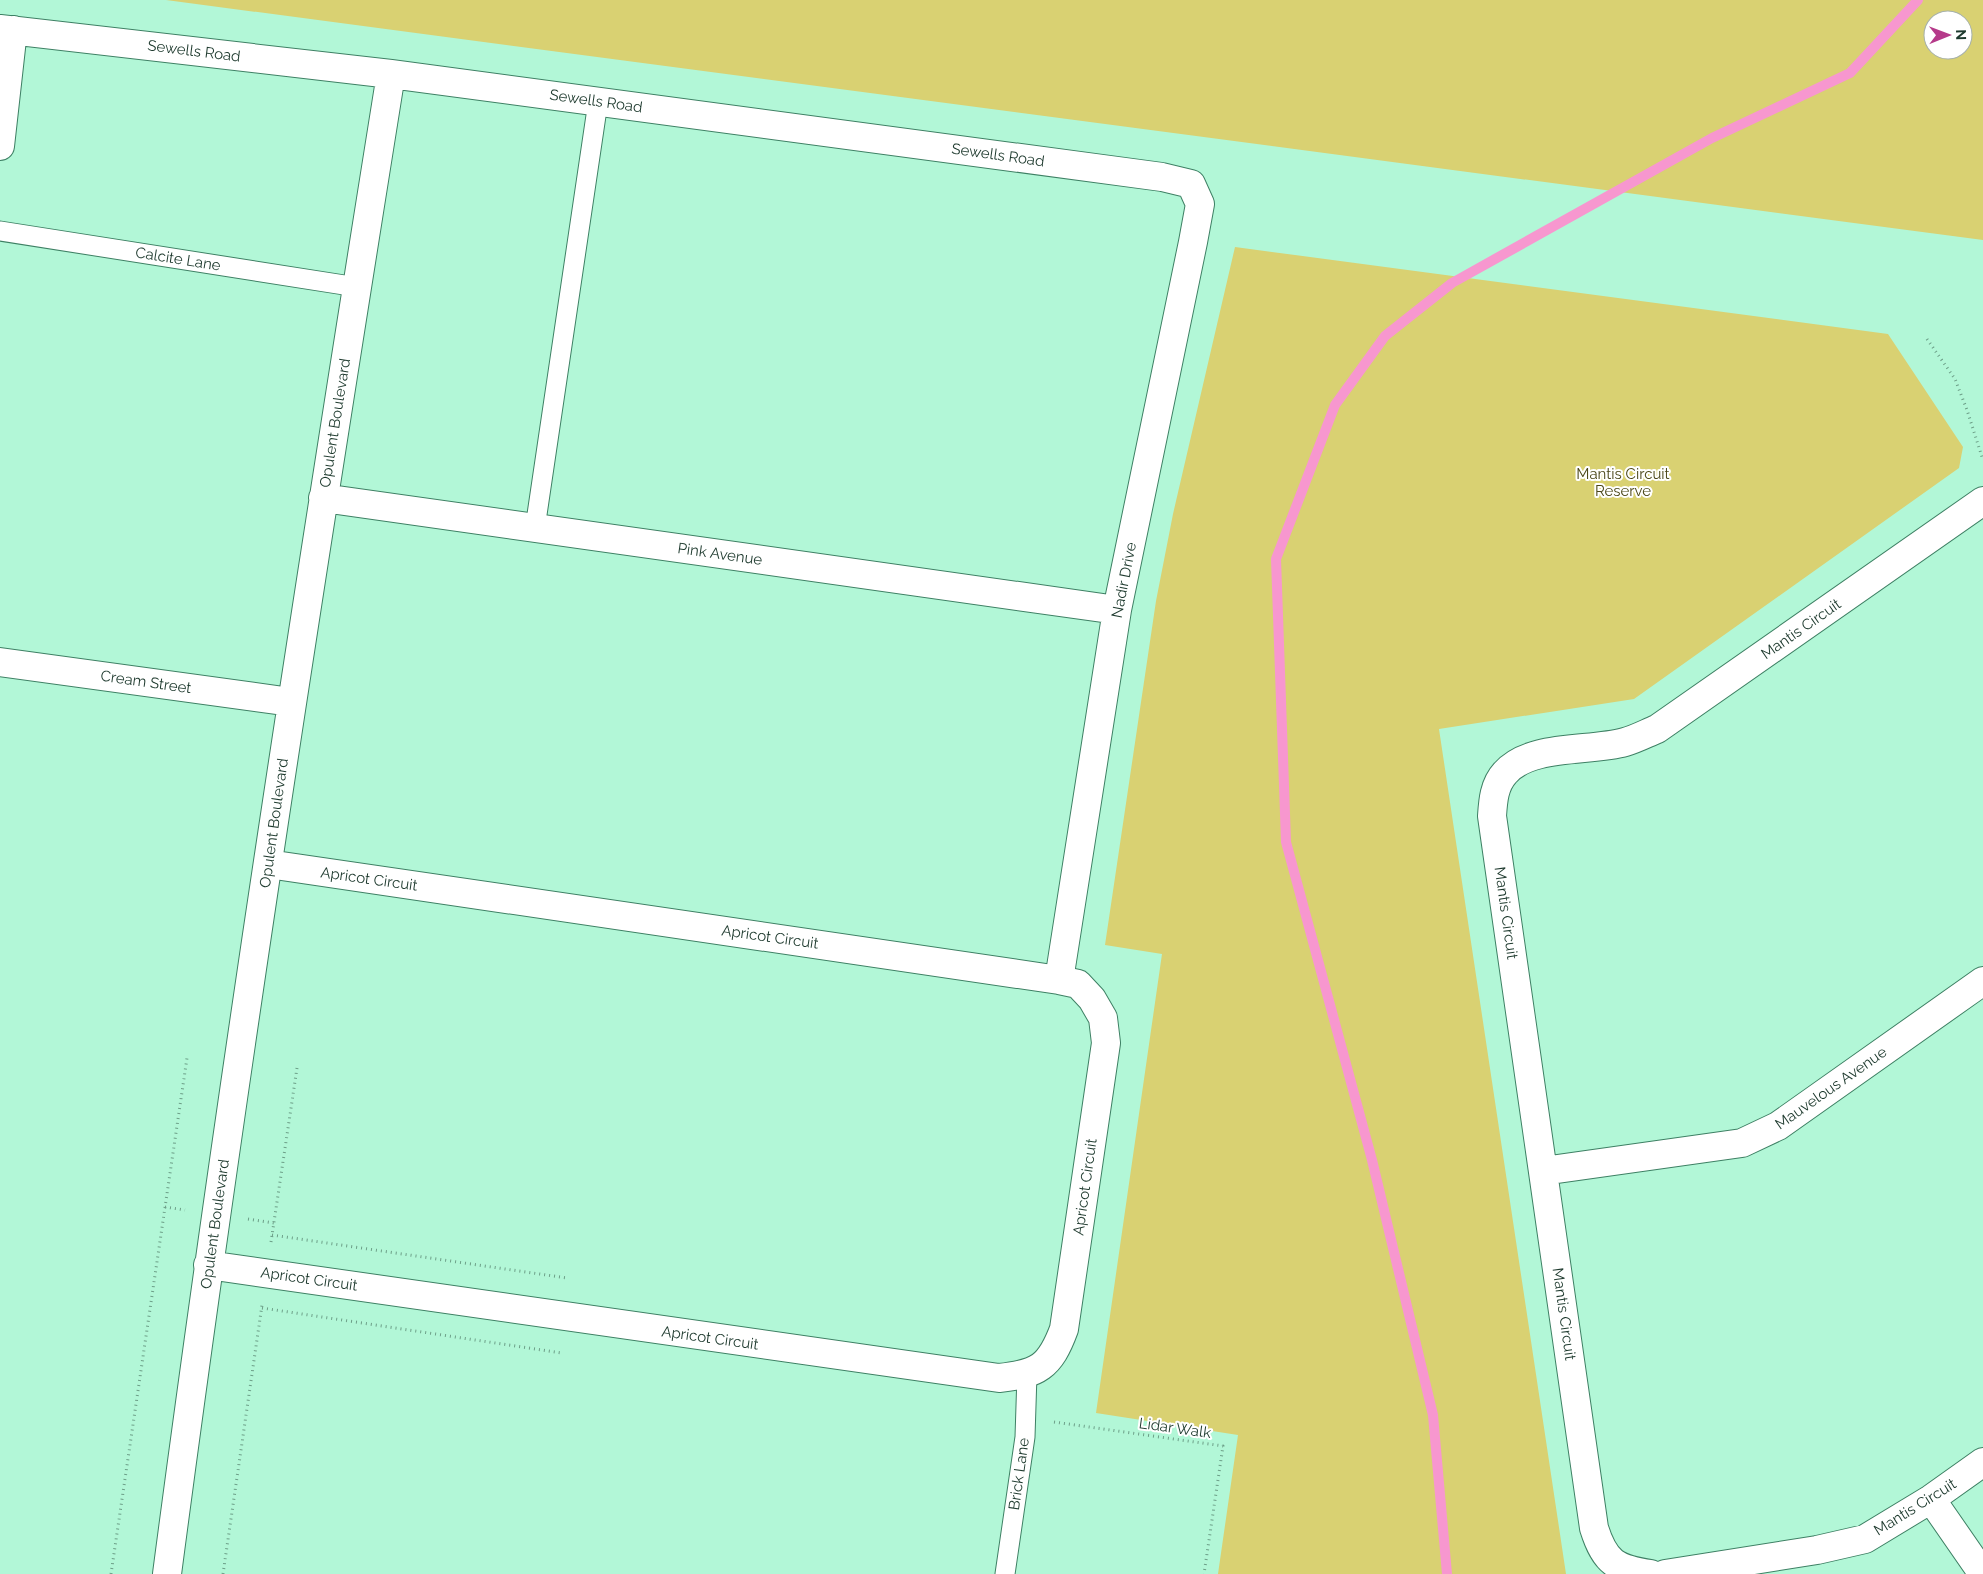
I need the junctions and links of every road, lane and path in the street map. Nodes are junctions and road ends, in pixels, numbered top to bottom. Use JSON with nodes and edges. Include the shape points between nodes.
{"nodes":[{"id":1,"x":7,"y":30,"type":"edge"},
{"id":2,"x":391,"y":74,"type":"junction"},
{"id":3,"x":598,"y":102,"type":"junction"},
{"id":4,"x":0,"y":146,"type":"edge"},
{"id":5,"x":1191,"y":184,"type":"joint"},
{"id":6,"x":0,"y":231,"type":"edge"},
{"id":7,"x":357,"y":287,"type":"junction"},
{"id":8,"x":1927,"y":339,"type":"dead end"},
{"id":9,"x":1983,"y":460,"type":"edge"},
{"id":10,"x":323,"y":498,"type":"junction"},
{"id":11,"x":1983,"y":501,"type":"edge"},
{"id":12,"x":535,"y":528,"type":"junction"},
{"id":13,"x":1117,"y":610,"type":"junction"},
{"id":14,"x":0,"y":662,"type":"edge"},
{"id":15,"x":291,"y":702,"type":"junction"},
{"id":16,"x":268,"y":864,"type":"junction"},
{"id":17,"x":1059,"y":980,"type":"junction"},
{"id":18,"x":1983,"y":981,"type":"edge"},
{"id":19,"x":187,"y":1058,"type":"dead end"},
{"id":20,"x":297,"y":1068,"type":"dead end"},
{"id":21,"x":1543,"y":1171,"type":"junction"},
{"id":22,"x":272,"y":1235,"type":"junction"},
{"id":23,"x":208,"y":1265,"type":"junction"},
{"id":24,"x":267,"y":1273,"type":"junction"},
{"id":25,"x":567,"y":1278,"type":"dead end"},
{"id":26,"x":262,"y":1308,"type":"junction"},
{"id":27,"x":562,"y":1353,"type":"dead end"},
{"id":28,"x":1027,"y":1374,"type":"junction"},
{"id":29,"x":1026,"y":1418,"type":"junction"},
{"id":30,"x":1983,"y":1462,"type":"edge"},
{"id":31,"x":1930,"y":1499,"type":"junction"},
{"id":32,"x":111,"y":1574,"type":"edge"},
{"id":33,"x":167,"y":1574,"type":"edge"},
{"id":34,"x":223,"y":1574,"type":"edge"},
{"id":35,"x":1005,"y":1574,"type":"edge"},
{"id":36,"x":1204,"y":1574,"type":"edge"},
{"id":37,"x":1651,"y":1574,"type":"edge"},
{"id":38,"x":1665,"y":1574,"type":"edge"},
{"id":39,"x":1983,"y":1574,"type":"edge"}],
"edges":[{"from":1,"to":2,"type":"street","name":"Sewells Road"},
{"from":1,"to":4,"type":"street"},
{"from":2,"to":3,"type":"street","name":"Sewells Road"},
{"from":2,"to":7,"type":"street","name":"Opulent Boulevard"},
{"from":3,"to":5,"type":"street","name":"Sewells Road","via":[[1152,176]]},
{"from":3,"to":12,"type":"lane"},
{"from":5,"to":13,"type":"street","name":"Nadir Drive","via":[[1200,204]]},
{"from":6,"to":7,"type":"lane","name":"Calcite Lane"},
{"from":7,"to":10,"type":"street","name":"Opulent Boulevard"},
{"from":8,"to":9,"type":"path","via":[[1955,379]]},
{"from":10,"to":12,"type":"street","name":"Pink Avenue"},
{"from":10,"to":15,"type":"street","name":"Opulent Boulevard"},
{"from":11,"to":21,"type":"street","name":"Mantis Circuit","via":[[1657,729],[1625,742],[1542,754],[1522,760],[1505,773],[1494,792],[1492,816]]},
{"from":12,"to":13,"type":"street","name":"Pink Avenue"},
{"from":13,"to":17,"type":"street","name":"Nadir Drive"},
{"from":14,"to":15,"type":"street","name":"Cream Street"},
{"from":15,"to":16,"type":"street","name":"Opulent Boulevard"},
{"from":16,"to":17,"type":"street","name":"Apricot Circuit"},
{"from":16,"to":23,"type":"street","name":"Opulent Boulevard"},
{"from":17,"to":28,"type":"street","name":"Apricot Circuit","via":[[1078,984],[1092,999],[1103,1018],[1106,1042],[1064,1329],[1057,1350],[1042,1368]]},
{"from":18,"to":21,"type":"street","name":"Mauvelous Avenue","via":[[1778,1126],[1742,1143]]},
{"from":19,"to":32,"type":"path"},
{"from":20,"to":22,"type":"path"},
{"from":21,"to":37,"type":"street","name":"Mantis Circuit","via":[[1594,1528],[1600,1546],[1614,1564]]},
{"from":22,"to":24,"type":"path"},
{"from":22,"to":25,"type":"path"},
{"from":23,"to":24,"type":"street","name":"Apricot Circuit"},
{"from":23,"to":33,"type":"street","name":"Opulent Boulevard"},
{"from":24,"to":26,"type":"path"},
{"from":24,"to":28,"type":"street","name":"Apricot Circuit","via":[[999,1378]]},
{"from":26,"to":27,"type":"path"},
{"from":26,"to":34,"type":"path"},
{"from":28,"to":29,"type":"lane","name":"Brick Lane"},
{"from":29,"to":35,"type":"lane","name":"Brick Lane","via":[[1026,1437]]},
{"from":29,"to":36,"type":"path","name":"Lidar Walk","via":[[1223,1446]]},
{"from":30,"to":31,"type":"street","name":"Mantis Circuit"},
{"from":31,"to":38,"type":"street","name":"Mantis Circuit","via":[[1865,1539],[1817,1550]]},
{"from":31,"to":39,"type":"street"}]}
